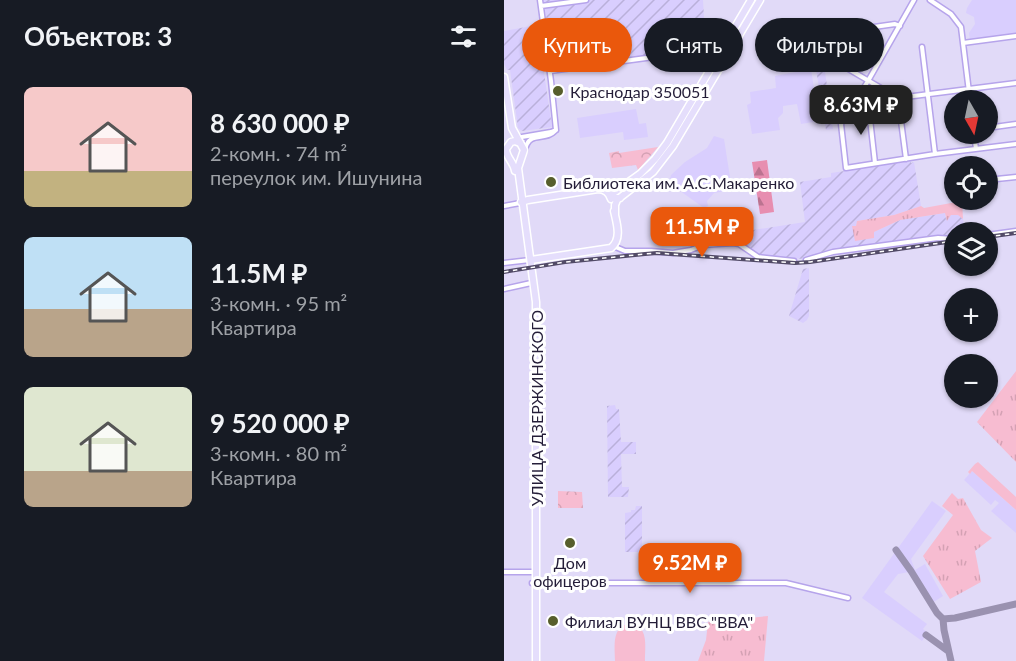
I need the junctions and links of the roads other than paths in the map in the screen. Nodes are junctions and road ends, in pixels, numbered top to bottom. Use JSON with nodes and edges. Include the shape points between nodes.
{"nodes":[{"id":1,"x":540,"y":0,"type":"edge"},
{"id":2,"x":586,"y":0,"type":"edge"},
{"id":3,"x":751,"y":0,"type":"edge"},
{"id":4,"x":760,"y":0,"type":"edge"},
{"id":5,"x":914,"y":0,"type":"edge"},
{"id":6,"x":930,"y":0,"type":"edge"},
{"id":7,"x":541,"y":6,"type":"junction"},
{"id":8,"x":543,"y":18,"type":"edge"},
{"id":9,"x":740,"y":18,"type":"edge"},
{"id":10,"x":743,"y":26,"type":"edge"},
{"id":11,"x":884,"y":26,"type":"edge"},
{"id":12,"x":900,"y":26,"type":"junction"},
{"id":13,"x":1016,"y":36,"type":"edge"},
{"id":14,"x":963,"y":44,"type":"junction"},
{"id":15,"x":922,"y":47,"type":"dead end"},
{"id":16,"x":550,"y":72,"type":"edge"},
{"id":17,"x":712,"y":72,"type":"edge"},
{"id":18,"x":853,"y":72,"type":"edge"},
{"id":19,"x":504,"y":77,"type":"edge"},
{"id":20,"x":708,"y":80,"type":"junction"},
{"id":21,"x":868,"y":81,"type":"junction"},
{"id":22,"x":1016,"y":83,"type":"edge"},
{"id":23,"x":968,"y":89,"type":"junction"},
{"id":24,"x":928,"y":94,"type":"junction"},
{"id":25,"x":898,"y":98,"type":"junction"},
{"id":26,"x":852,"y":106,"type":"junction"},
{"id":27,"x":1016,"y":124,"type":"edge"},
{"id":28,"x":998,"y":126,"type":"edge"},
{"id":29,"x":556,"y":130,"type":"junction"},
{"id":30,"x":517,"y":137,"type":"junction"},
{"id":31,"x":975,"y":144,"type":"edge"},
{"id":32,"x":1016,"y":144,"type":"edge"},
{"id":33,"x":976,"y":149,"type":"junction"},
{"id":34,"x":524,"y":154,"type":"junction"},
{"id":35,"x":935,"y":154,"type":"junction"},
{"id":36,"x":507,"y":157,"type":"edge"},
{"id":37,"x":906,"y":159,"type":"junction"},
{"id":38,"x":875,"y":163,"type":"junction"},
{"id":39,"x":1016,"y":177,"type":"edge"},
{"id":40,"x":998,"y":179,"type":"edge"},
{"id":41,"x":629,"y":183,"type":"junction"},
{"id":42,"x":598,"y":189,"type":"junction"},
{"id":43,"x":620,"y":197,"type":"junction"},
{"id":44,"x":521,"y":202,"type":"junction"},
{"id":45,"x":504,"y":206,"type":"edge"},
{"id":46,"x":615,"y":215,"type":"junction"},
{"id":47,"x":1016,"y":231,"type":"edge"},
{"id":48,"x":998,"y":233,"type":"edge"},
{"id":49,"x":944,"y":238,"type":"edge"},
{"id":50,"x":613,"y":246,"type":"junction"},
{"id":51,"x":530,"y":260,"type":"junction"},
{"id":52,"x":794,"y":261,"type":"dead end"},
{"id":53,"x":806,"y":261,"type":"dead end"},
{"id":54,"x":504,"y":263,"type":"edge"},
{"id":55,"x":531,"y":283,"type":"junction"},
{"id":56,"x":504,"y":289,"type":"edge"},
{"id":57,"x":504,"y":572,"type":"edge"},
{"id":58,"x":534,"y":572,"type":"junction"},
{"id":59,"x":534,"y":583,"type":"junction"},
{"id":60,"x":848,"y":598,"type":"dead end"},
{"id":61,"x":534,"y":661,"type":"edge"}],
"edges":[{"from":1,"to":7,"type":"street"},
{"from":2,"to":7,"type":"street"},
{"from":3,"to":9,"type":"main road"},
{"from":4,"to":10,"type":"main road"},
{"from":5,"to":12,"type":"street"},
{"from":6,"to":14,"type":"street","via":[[956,20]]},
{"from":7,"to":8,"type":"street"},
{"from":11,"to":12,"type":"street"},
{"from":12,"to":21,"type":"street"},
{"from":13,"to":14,"type":"street"},
{"from":14,"to":23,"type":"street"},
{"from":15,"to":24,"type":"street"},
{"from":16,"to":29,"type":"street"},
{"from":17,"to":20,"type":"main road"},
{"from":18,"to":21,"type":"street"},
{"from":19,"to":30,"type":"main road"},
{"from":20,"to":41,"type":"main road","via":[[662,150]]},
{"from":20,"to":43,"type":"main road","via":[[678,139],[658,166]]},
{"from":21,"to":25,"type":"street"},
{"from":21,"to":26,"type":"street"},
{"from":22,"to":23,"type":"street"},
{"from":23,"to":24,"type":"street"},
{"from":24,"to":25,"type":"street"},
{"from":24,"to":35,"type":"street"},
{"from":25,"to":37,"type":"street"},
{"from":26,"to":38,"type":"street","via":[[870,119]]},
{"from":26,"to":38,"type":"street","via":[[841,124],[846,168]]},
{"from":27,"to":28,"type":"street"},
{"from":29,"to":30,"type":"street"},
{"from":29,"to":34,"type":"street","via":[[529,140]]},
{"from":30,"to":34,"type":"main road"},
{"from":30,"to":36,"type":"main road","name":"УЛИЦА ДЗЕРЖИНСКОГО","via":[[507,145]]},
{"from":31,"to":33,"type":"street"},
{"from":32,"to":33,"type":"street"},
{"from":33,"to":35,"type":"street"},
{"from":34,"to":36,"type":"main road","via":[[516,160]]},
{"from":34,"to":44,"type":"main road","name":"УЛИЦА ДЗЕРЖИНСКОГО","via":[[518,168]]},
{"from":35,"to":37,"type":"street"},
{"from":36,"to":44,"type":"main road","name":"УЛИЦА ДЗЕРЖИНСКОГО","via":[[514,165]]},
{"from":37,"to":38,"type":"street"},
{"from":39,"to":40,"type":"street"},
{"from":41,"to":42,"type":"main road"},
{"from":41,"to":43,"type":"main road","via":[[612,194],[615,199]]},
{"from":42,"to":44,"type":"main road"},
{"from":42,"to":46,"type":"main road","via":[[610,196]]},
{"from":43,"to":46,"type":"main road","via":[[615,203]]},
{"from":44,"to":45,"type":"street"},
{"from":44,"to":51,"type":"main road","name":"УЛИЦА ДЗЕРЖИНСКОГО"},
{"from":46,"to":50,"type":"main road","via":[[618,237]]},
{"from":47,"to":48,"type":"street"},
{"from":49,"to":53,"type":"street","via":[[833,252]]},
{"from":50,"to":51,"type":"main road"},
{"from":50,"to":52,"type":"street","via":[[625,251],[673,253],[733,243],[755,257]]},
{"from":51,"to":54,"type":"street"},
{"from":51,"to":55,"type":"main road","name":"УЛИЦА ДЗЕРЖИНСКОГО"},
{"from":51,"to":58,"type":"main road","name":"УЛИЦА ДЗЕРЖИНСКОГО","via":[[537,328]]},
{"from":55,"to":56,"type":"street"},
{"from":55,"to":58,"type":"main road","name":"УЛИЦА ДЗЕРЖИНСКОГО"},
{"from":57,"to":58,"type":"street"},
{"from":58,"to":59,"type":"main road","name":"УЛИЦА ДЗЕРЖИНСКОГО"},
{"from":59,"to":60,"type":"street","via":[[786,583]]},
{"from":59,"to":61,"type":"main road","name":"УЛИЦА ДЗЕРЖИНСКОГО"}]}
